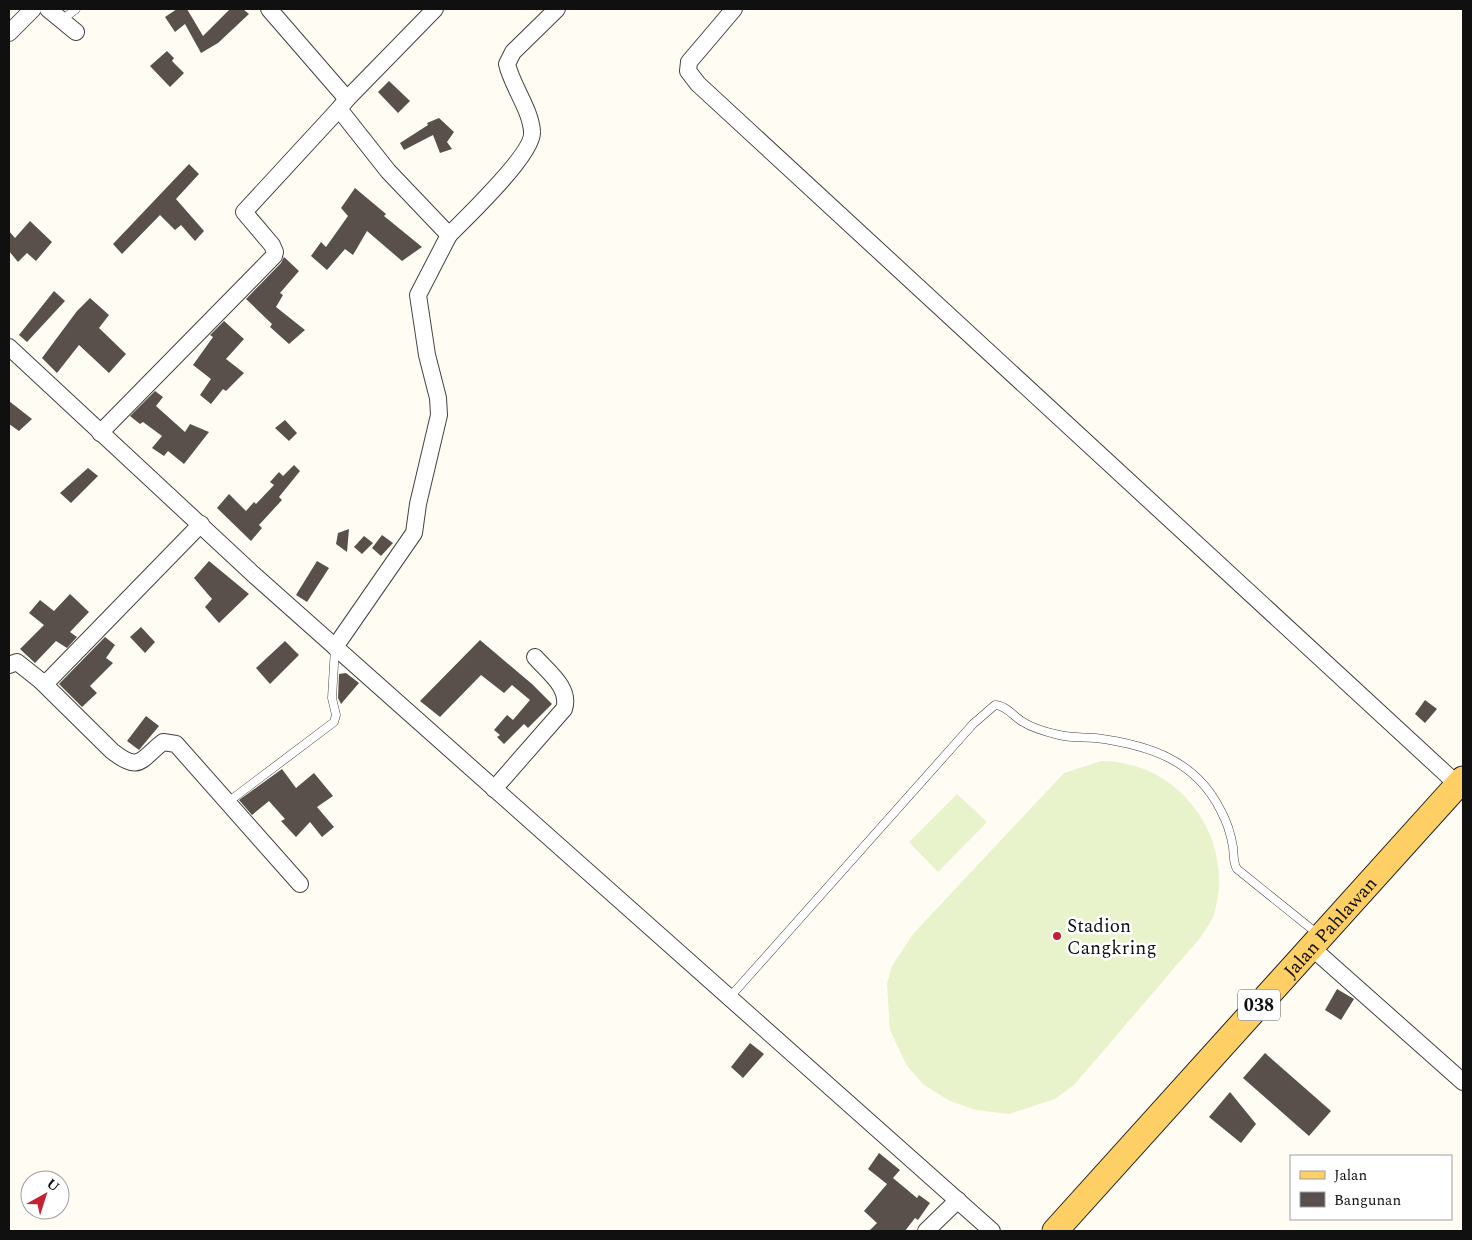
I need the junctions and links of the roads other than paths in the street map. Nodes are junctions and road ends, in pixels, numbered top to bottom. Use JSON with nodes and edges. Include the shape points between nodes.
{"nodes":[{"id":1,"x":33,"y":9,"type":"edge"},
{"id":2,"x":48,"y":9,"type":"edge"},
{"id":3,"x":76,"y":9,"type":"edge"},
{"id":4,"x":269,"y":9,"type":"edge"},
{"id":5,"x":436,"y":9,"type":"edge"},
{"id":6,"x":557,"y":9,"type":"edge"},
{"id":7,"x":734,"y":9,"type":"edge"},
{"id":8,"x":62,"y":20,"type":"junction"},
{"id":9,"x":76,"y":32,"type":"dead end"},
{"id":10,"x":9,"y":33,"type":"edge"},
{"id":11,"x":343,"y":104,"type":"junction"},
{"id":12,"x":449,"y":235,"type":"junction"},
{"id":13,"x":9,"y":347,"type":"edge"},
{"id":14,"x":100,"y":433,"type":"junction"},
{"id":15,"x":201,"y":524,"type":"junction"},
{"id":16,"x":335,"y":646,"type":"junction"},
{"id":17,"x":534,"y":657,"type":"dead end"},
{"id":18,"x":9,"y":665,"type":"edge"},
{"id":19,"x":41,"y":681,"type":"junction"},
{"id":20,"x":1461,"y":782,"type":"edge"},
{"id":21,"x":494,"y":789,"type":"junction"},
{"id":22,"x":228,"y":802,"type":"junction"},
{"id":23,"x":300,"y":884,"type":"dead end"},
{"id":24,"x":1316,"y":942,"type":"junction"},
{"id":25,"x":729,"y":998,"type":"junction"},
{"id":26,"x":1463,"y":1082,"type":"edge"},
{"id":27,"x":958,"y":1200,"type":"junction"},
{"id":28,"x":926,"y":1231,"type":"edge"},
{"id":29,"x":992,"y":1231,"type":"edge"},
{"id":30,"x":1055,"y":1231,"type":"edge"}],
"edges":[{"from":1,"to":10,"type":"street"},
{"from":2,"to":8,"type":"street"},
{"from":3,"to":8,"type":"lane"},
{"from":4,"to":11,"type":"street"},
{"from":5,"to":11,"type":"street"},
{"from":6,"to":12,"type":"street","via":[[513,52],[508,64],[532,127],[531,139],[505,176]]},
{"from":7,"to":20,"type":"street","via":[[689,62],[688,71],[698,84]]},
{"from":8,"to":9,"type":"street"},
{"from":11,"to":12,"type":"street","via":[[388,171]]},
{"from":11,"to":14,"type":"street","via":[[244,212],[272,245],[274,256]]},
{"from":12,"to":16,"type":"street","via":[[418,295],[439,415],[414,533]]},
{"from":13,"to":14,"type":"street"},
{"from":14,"to":15,"type":"street"},
{"from":15,"to":16,"type":"street"},
{"from":15,"to":19,"type":"street","via":[[50,679]]},
{"from":16,"to":21,"type":"street"},
{"from":16,"to":22,"type":"lane","via":[[334,722]]},
{"from":17,"to":21,"type":"street","via":[[563,689],[567,701],[564,709]]},
{"from":18,"to":19,"type":"street","via":[[17,662]]},
{"from":19,"to":22,"type":"street","via":[[125,761],[136,764],[163,742],[176,744]]},
{"from":20,"to":24,"type":"main road","name":"Jalan Pahlawan","number":"038"},
{"from":21,"to":25,"type":"street"},
{"from":22,"to":23,"type":"street"},
{"from":24,"to":25,"type":"lane","via":[[1237,869],[1230,832],[1220,809],[1205,787],[1180,764],[1152,749],[1134,744],[1073,738],[1037,729],[995,705],[973,724]]},
{"from":24,"to":26,"type":"street"},
{"from":24,"to":30,"type":"main road","name":"Jalan Pahlawan","number":"038"},
{"from":25,"to":27,"type":"street"},
{"from":27,"to":28,"type":"street"},
{"from":27,"to":29,"type":"street"}]}
